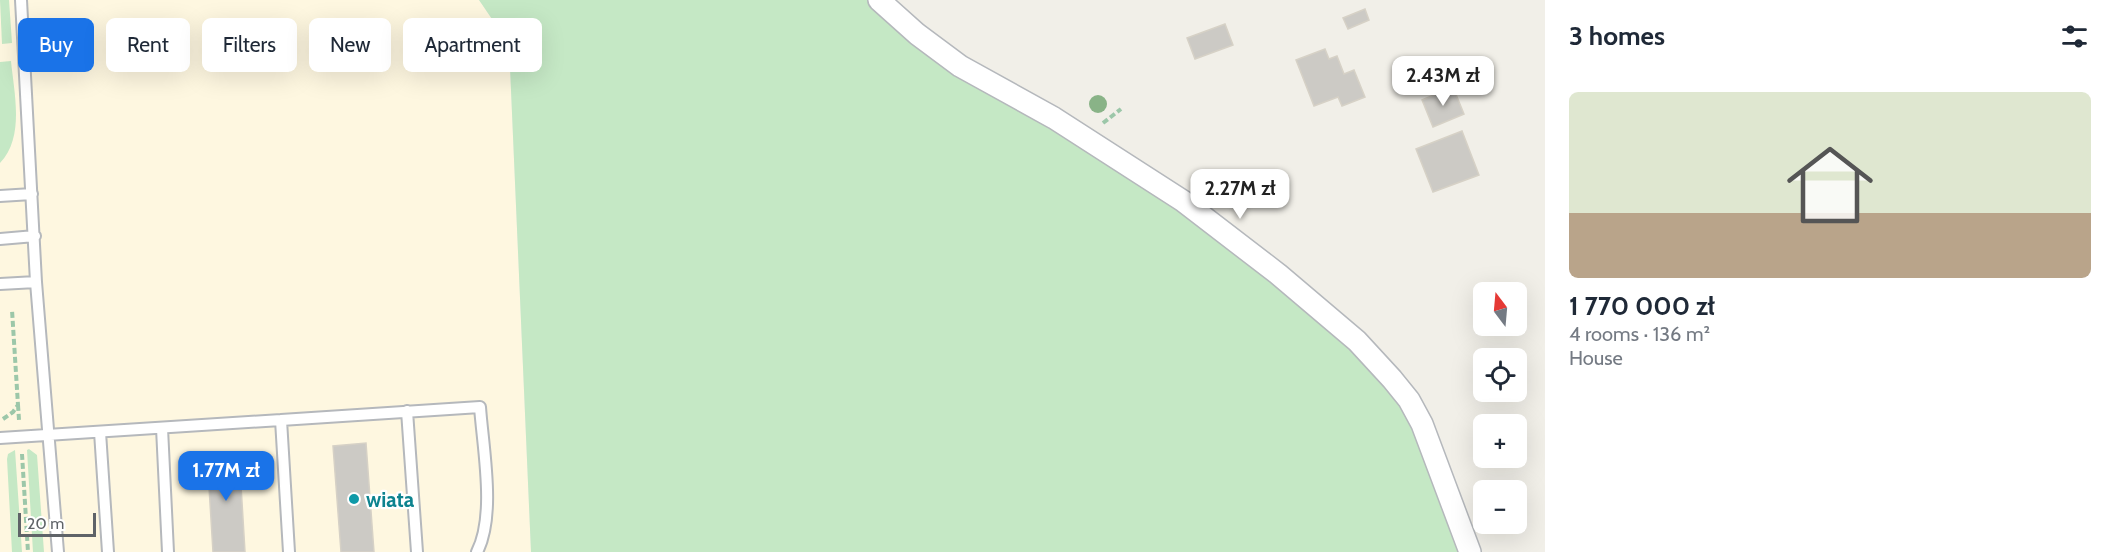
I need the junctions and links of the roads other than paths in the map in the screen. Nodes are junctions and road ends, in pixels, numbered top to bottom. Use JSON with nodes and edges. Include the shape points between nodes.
{"nodes":[{"id":1,"x":21,"y":0,"type":"edge"},
{"id":2,"x":879,"y":0,"type":"edge"},
{"id":3,"x":32,"y":194,"type":"junction"},
{"id":4,"x":0,"y":196,"type":"edge"},
{"id":5,"x":34,"y":236,"type":"junction"},
{"id":6,"x":0,"y":239,"type":"edge"},
{"id":7,"x":36,"y":282,"type":"junction"},
{"id":8,"x":0,"y":284,"type":"edge"},
{"id":9,"x":407,"y":411,"type":"junction"},
{"id":10,"x":281,"y":420,"type":"junction"},
{"id":11,"x":162,"y":428,"type":"junction"},
{"id":12,"x":100,"y":432,"type":"junction"},
{"id":13,"x":50,"y":435,"type":"junction"},
{"id":14,"x":0,"y":438,"type":"edge"},
{"id":15,"x":58,"y":552,"type":"edge"},
{"id":16,"x":108,"y":552,"type":"edge"},
{"id":17,"x":168,"y":552,"type":"edge"},
{"id":18,"x":289,"y":552,"type":"edge"},
{"id":19,"x":417,"y":552,"type":"edge"},
{"id":20,"x":477,"y":552,"type":"edge"},
{"id":21,"x":1470,"y":552,"type":"edge"}],
"edges":[{"from":1,"to":3,"type":"lane"},
{"from":2,"to":21,"type":"street","via":[[960,66],[1054,118],[1184,201],[1357,341],[1392,379],[1422,424]]},
{"from":3,"to":4,"type":"lane"},
{"from":3,"to":5,"type":"lane"},
{"from":5,"to":6,"type":"lane"},
{"from":5,"to":7,"type":"lane"},
{"from":7,"to":8,"type":"lane"},
{"from":7,"to":13,"type":"lane"},
{"from":9,"to":10,"type":"lane"},
{"from":9,"to":19,"type":"lane"},
{"from":9,"to":20,"type":"lane","via":[[480,407],[487,512]]},
{"from":10,"to":11,"type":"lane"},
{"from":10,"to":18,"type":"lane"},
{"from":11,"to":12,"type":"lane"},
{"from":11,"to":17,"type":"lane"},
{"from":12,"to":13,"type":"lane"},
{"from":12,"to":16,"type":"lane"},
{"from":13,"to":14,"type":"lane"},
{"from":13,"to":15,"type":"lane"}]}
